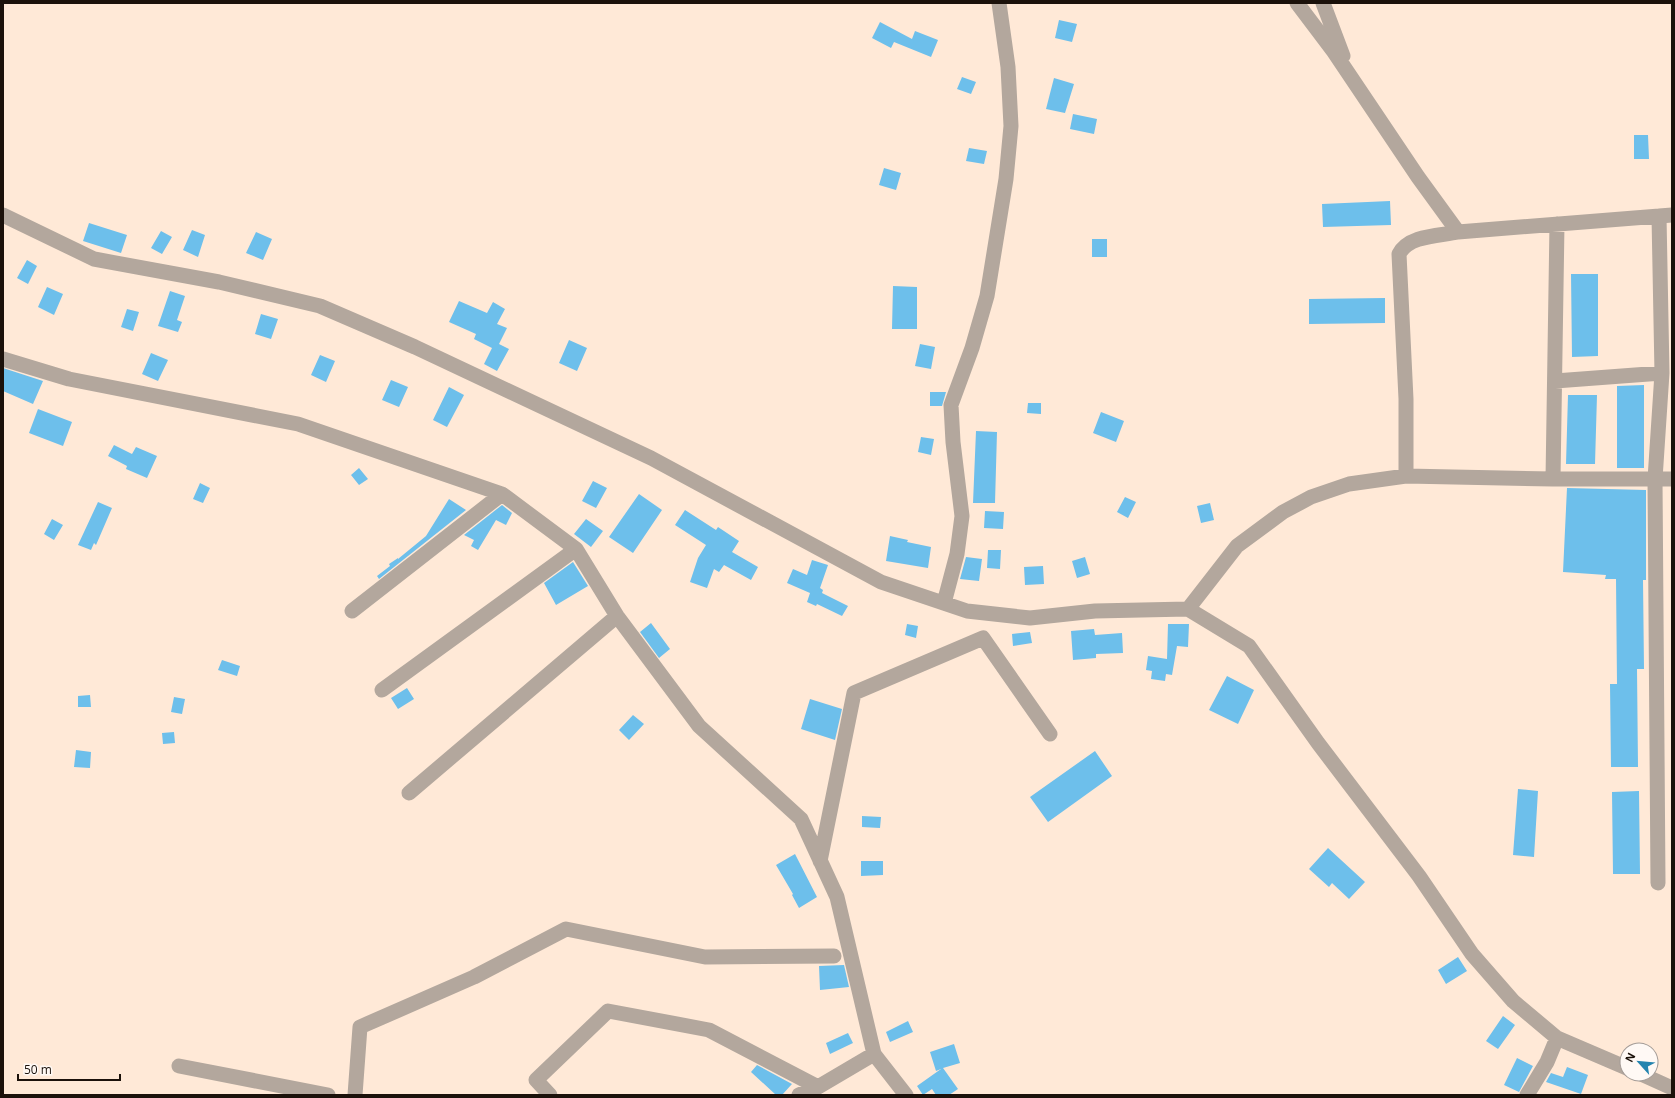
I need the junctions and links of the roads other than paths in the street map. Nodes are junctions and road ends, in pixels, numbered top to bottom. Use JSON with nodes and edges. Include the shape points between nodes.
{"nodes":[{"id":1,"x":998,"y":3,"type":"edge"},
{"id":2,"x":1297,"y":3,"type":"edge"},
{"id":3,"x":1323,"y":3,"type":"edge"},
{"id":4,"x":1352,"y":79,"type":"junction"},
{"id":5,"x":3,"y":215,"type":"edge"},
{"id":6,"x":1666,"y":216,"type":"edge"},
{"id":7,"x":1557,"y":224,"type":"junction"},
{"id":8,"x":1458,"y":232,"type":"junction"},
{"id":9,"x":3,"y":359,"type":"edge"},
{"id":10,"x":1662,"y":373,"type":"junction"},
{"id":11,"x":1555,"y":381,"type":"junction"},
{"id":12,"x":1406,"y":476,"type":"junction"},
{"id":13,"x":1553,"y":479,"type":"junction"},
{"id":14,"x":1655,"y":479,"type":"junction"},
{"id":15,"x":1672,"y":479,"type":"edge"},
{"id":16,"x":502,"y":494,"type":"junction"},
{"id":17,"x":576,"y":549,"type":"junction"},
{"id":18,"x":944,"y":603,"type":"junction"},
{"id":19,"x":1188,"y":609,"type":"junction"},
{"id":20,"x":352,"y":611,"type":"dead end"},
{"id":21,"x":617,"y":616,"type":"junction"},
{"id":22,"x":382,"y":690,"type":"dead end"},
{"id":23,"x":1050,"y":734,"type":"dead end"},
{"id":24,"x":409,"y":793,"type":"dead end"},
{"id":25,"x":820,"y":861,"type":"junction"},
{"id":26,"x":1658,"y":883,"type":"dead end"},
{"id":27,"x":834,"y":956,"type":"dead end"},
{"id":28,"x":1557,"y":1038,"type":"junction"},
{"id":29,"x":874,"y":1054,"type":"junction"},
{"id":30,"x":1619,"y":1065,"type":"edge"},
{"id":31,"x":179,"y":1066,"type":"dead end"},
{"id":32,"x":1656,"y":1082,"type":"edge"},
{"id":33,"x":818,"y":1087,"type":"junction"},
{"id":34,"x":1670,"y":1090,"type":"edge"},
{"id":35,"x":328,"y":1095,"type":"edge"},
{"id":36,"x":355,"y":1095,"type":"edge"},
{"id":37,"x":550,"y":1095,"type":"edge"},
{"id":38,"x":799,"y":1095,"type":"edge"},
{"id":39,"x":906,"y":1095,"type":"edge"},
{"id":40,"x":1527,"y":1095,"type":"edge"}],
"edges":[{"from":1,"to":18,"type":"street","via":[[1008,67],[1011,126],[1005,187],[987,296],[972,348],[951,405],[962,516],[957,554]]},
{"from":2,"to":4,"type":"street"},
{"from":3,"to":4,"type":"street"},
{"from":4,"to":8,"type":"street"},
{"from":5,"to":18,"type":"street","via":[[94,259],[219,282],[320,306],[415,347],[651,458],[881,582]]},
{"from":6,"to":7,"type":"street"},
{"from":6,"to":10,"type":"street"},
{"from":7,"to":8,"type":"street"},
{"from":7,"to":11,"type":"street"},
{"from":8,"to":12,"type":"street","via":[[1411,241],[1399,254],[1406,399]]},
{"from":9,"to":16,"type":"street","via":[[69,379],[298,424]]},
{"from":10,"to":11,"type":"street"},
{"from":10,"to":14,"type":"street"},
{"from":11,"to":13,"type":"street"},
{"from":12,"to":13,"type":"street"},
{"from":12,"to":19,"type":"street","via":[[1349,484],[1311,497],[1283,512],[1237,546]]},
{"from":13,"to":14,"type":"street"},
{"from":14,"to":15,"type":"street"},
{"from":14,"to":26,"type":"street"},
{"from":16,"to":17,"type":"street"},
{"from":16,"to":20,"type":"street"},
{"from":17,"to":21,"type":"street"},
{"from":17,"to":22,"type":"street"},
{"from":18,"to":19,"type":"street","via":[[967,611],[1030,618],[1095,611]]},
{"from":19,"to":28,"type":"street","via":[[1249,646],[1318,743],[1419,876],[1472,954],[1513,1001]]},
{"from":21,"to":24,"type":"street"},
{"from":21,"to":25,"type":"street","via":[[699,726],[801,820]]},
{"from":23,"to":25,"type":"street","via":[[983,638],[854,693]]},
{"from":25,"to":29,"type":"street","via":[[837,897]]},
{"from":27,"to":36,"type":"street","via":[[705,957],[566,929],[474,977],[360,1027]]},
{"from":28,"to":30,"type":"street"},
{"from":28,"to":40,"type":"street","via":[[1547,1062]]},
{"from":29,"to":33,"type":"street"},
{"from":29,"to":39,"type":"street"},
{"from":31,"to":35,"type":"street"},
{"from":32,"to":34,"type":"street"},
{"from":33,"to":37,"type":"street","via":[[709,1030],[608,1011],[536,1080]]},
{"from":33,"to":38,"type":"street"}]}
